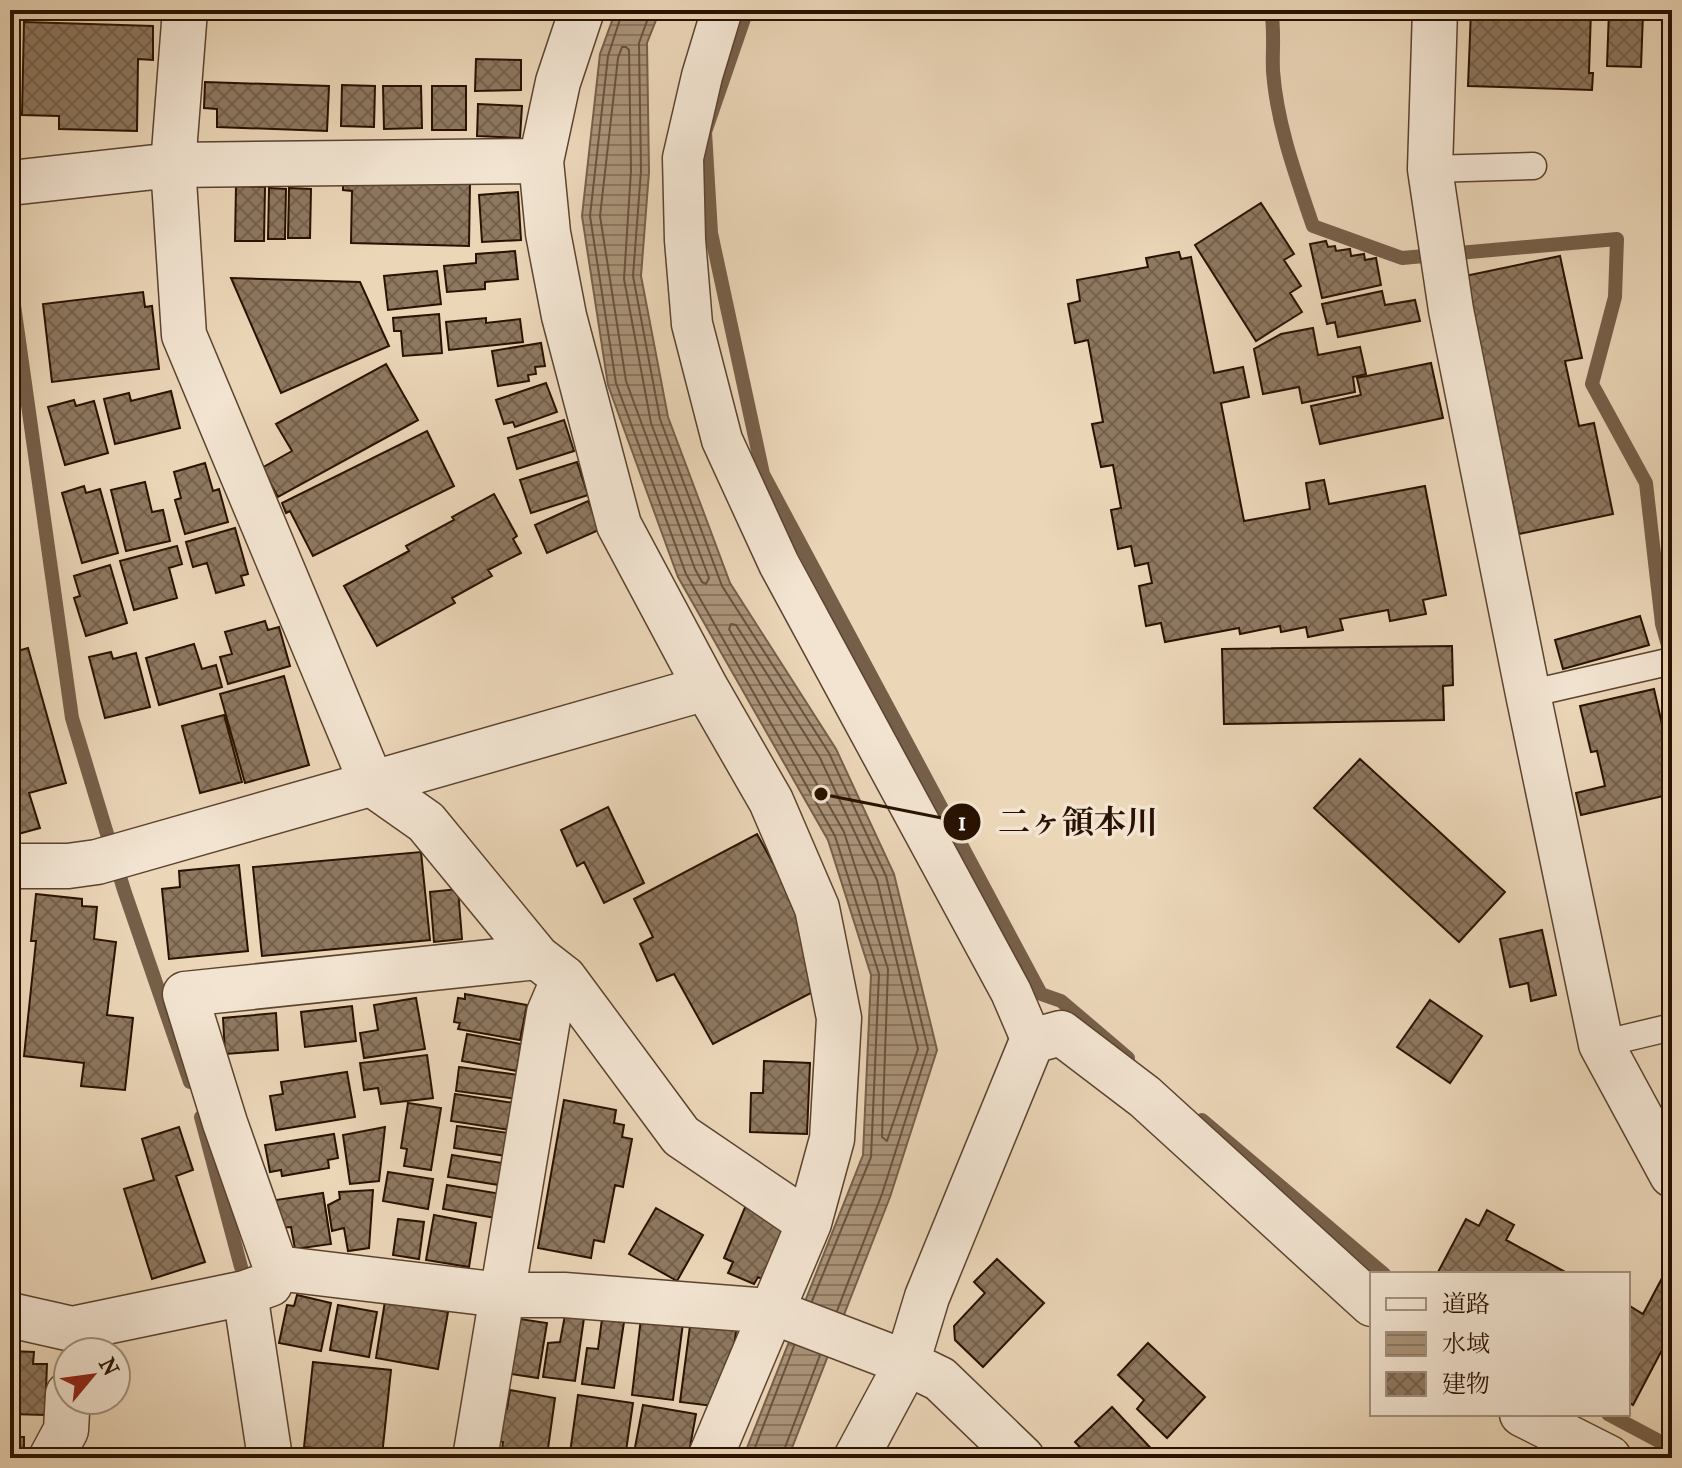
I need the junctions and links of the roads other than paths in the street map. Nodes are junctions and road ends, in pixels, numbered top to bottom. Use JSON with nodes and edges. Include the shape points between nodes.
{"nodes":[{"id":1,"x":185,"y":10,"type":"edge"},
{"id":2,"x":582,"y":10,"type":"edge"},
{"id":3,"x":722,"y":10,"type":"edge"},
{"id":4,"x":1435,"y":10,"type":"edge"},
{"id":5,"x":541,"y":161,"type":"junction"},
{"id":6,"x":173,"y":165,"type":"junction"},
{"id":7,"x":1533,"y":166,"type":"dead end"},
{"id":8,"x":1430,"y":169,"type":"junction"},
{"id":9,"x":15,"y":183,"type":"edge"},
{"id":10,"x":1672,"y":661,"type":"edge"},
{"id":11,"x":706,"y":688,"type":"junction"},
{"id":12,"x":1528,"y":694,"type":"junction"},
{"id":13,"x":372,"y":784,"type":"junction"},
{"id":14,"x":10,"y":866,"type":"edge"},
{"id":15,"x":551,"y":967,"type":"junction"},
{"id":16,"x":1672,"y":1027,"type":"edge"},
{"id":17,"x":1032,"y":1041,"type":"junction"},
{"id":18,"x":1601,"y":1044,"type":"junction"},
{"id":19,"x":1672,"y":1175,"type":"edge"},
{"id":20,"x":809,"y":1223,"type":"junction"},
{"id":21,"x":261,"y":1280,"type":"junction"},
{"id":22,"x":501,"y":1295,"type":"junction"},
{"id":23,"x":1370,"y":1302,"type":"edge"},
{"id":24,"x":779,"y":1313,"type":"junction"},
{"id":25,"x":10,"y":1315,"type":"edge"},
{"id":26,"x":59,"y":1336,"type":"edge"},
{"id":27,"x":87,"y":1336,"type":"edge"},
{"id":28,"x":892,"y":1358,"type":"junction"},
{"id":29,"x":67,"y":1416,"type":"edge"},
{"id":30,"x":1526,"y":1416,"type":"edge"},
{"id":31,"x":51,"y":1458,"type":"edge"},
{"id":32,"x":270,"y":1458,"type":"edge"},
{"id":33,"x":475,"y":1458,"type":"edge"},
{"id":34,"x":710,"y":1458,"type":"edge"},
{"id":35,"x":856,"y":1458,"type":"edge"},
{"id":36,"x":1022,"y":1458,"type":"edge"},
{"id":37,"x":1609,"y":1458,"type":"edge"}],
"edges":[{"from":1,"to":6,"type":"street"},
{"from":2,"to":5,"type":"street","via":[[558,82]]},
{"from":3,"to":17,"type":"street","via":[[683,158],[692,324],[722,440],[779,564],[1011,992]]},
{"from":4,"to":8,"type":"street"},
{"from":5,"to":6,"type":"street"},
{"from":5,"to":11,"type":"street","via":[[564,316],[619,525]]},
{"from":6,"to":9,"type":"street"},
{"from":6,"to":13,"type":"street","via":[[184,335]]},
{"from":7,"to":8,"type":"lane"},
{"from":8,"to":12,"type":"street","via":[[1451,310]]},
{"from":10,"to":12,"type":"lane"},
{"from":11,"to":13,"type":"street"},
{"from":11,"to":20,"type":"street","via":[[771,801],[817,908],[839,1018],[832,1139]]},
{"from":12,"to":18,"type":"street"},
{"from":13,"to":14,"type":"street","via":[[114,856],[68,866]]},
{"from":13,"to":15,"type":"street","via":[[426,822]]},
{"from":15,"to":20,"type":"street","via":[[681,1136]]},
{"from":15,"to":21,"type":"street","via":[[185,994],[225,1123]]},
{"from":15,"to":22,"type":"street","via":[[549,1013]]},
{"from":16,"to":18,"type":"lane"},
{"from":17,"to":23,"type":"street","via":[[1061,1033],[1145,1097]]},
{"from":17,"to":28,"type":"street","via":[[927,1297]]},
{"from":18,"to":19,"type":"street"},
{"from":20,"to":24,"type":"street"},
{"from":21,"to":22,"type":"street"},
{"from":21,"to":27,"type":"street"},
{"from":21,"to":32,"type":"street"},
{"from":22,"to":24,"type":"street","via":[[564,1295]]},
{"from":22,"to":33,"type":"street"},
{"from":24,"to":28,"type":"street"},
{"from":24,"to":34,"type":"street"},
{"from":25,"to":26,"type":"street"},
{"from":28,"to":35,"type":"street"},
{"from":28,"to":36,"type":"street","via":[[940,1379]]},
{"from":29,"to":31,"type":"street","via":[[66,1430]]},
{"from":30,"to":37,"type":"street"}]}
